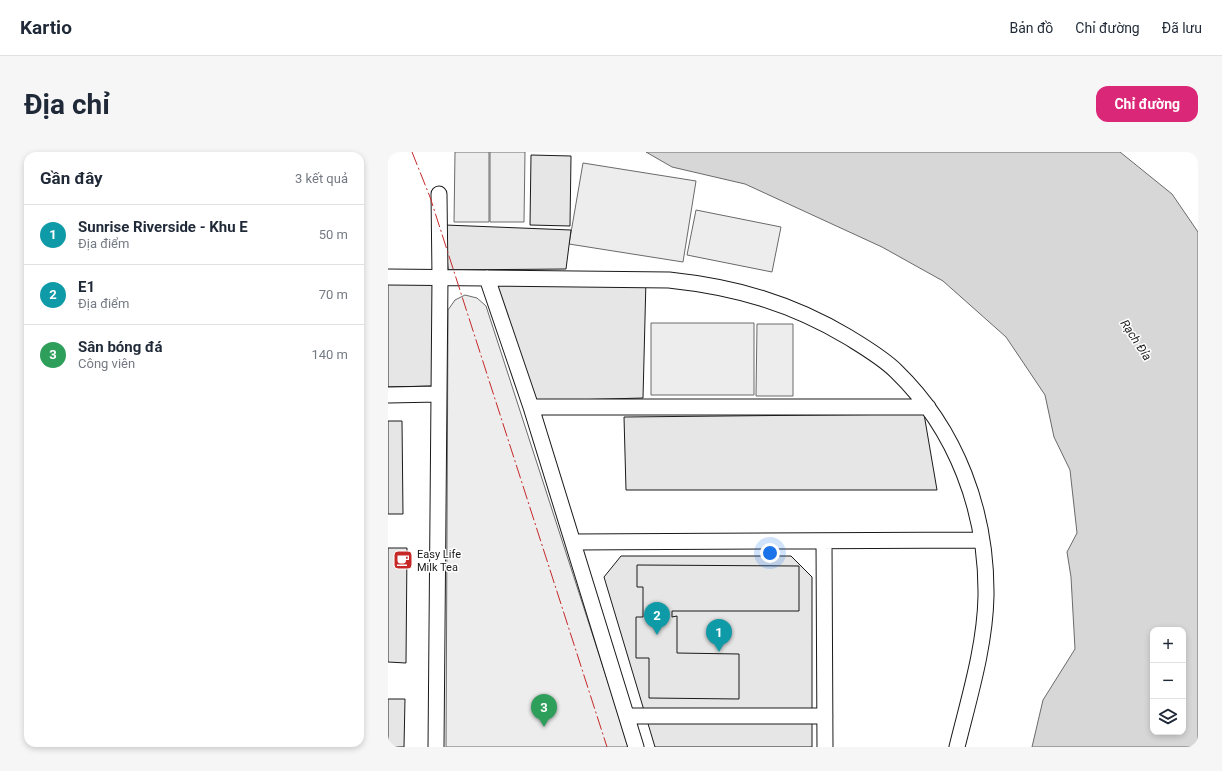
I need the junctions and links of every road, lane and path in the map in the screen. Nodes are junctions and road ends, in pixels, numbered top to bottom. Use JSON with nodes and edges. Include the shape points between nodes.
{"nodes":[{"id":1,"x":439,"y":194,"type":"dead end"},
{"id":2,"x":388,"y":277,"type":"edge"},
{"id":3,"x":440,"y":277,"type":"junction"},
{"id":4,"x":487,"y":278,"type":"junction"},
{"id":5,"x":439,"y":394,"type":"junction"},
{"id":6,"x":388,"y":395,"type":"edge"},
{"id":7,"x":531,"y":407,"type":"junction"},
{"id":8,"x":928,"y":407,"type":"junction"},
{"id":9,"x":982,"y":540,"type":"junction"},
{"id":10,"x":573,"y":542,"type":"junction"},
{"id":11,"x":824,"y":542,"type":"junction"},
{"id":12,"x":627,"y":716,"type":"junction"},
{"id":13,"x":825,"y":716,"type":"junction"},
{"id":14,"x":436,"y":747,"type":"edge"},
{"id":15,"x":636,"y":747,"type":"edge"},
{"id":16,"x":825,"y":747,"type":"edge"},
{"id":17,"x":957,"y":747,"type":"edge"}],
"edges":[{"from":1,"to":3,"type":"street"},
{"from":2,"to":3,"type":"street"},
{"from":3,"to":4,"type":"street"},
{"from":3,"to":5,"type":"street"},
{"from":4,"to":7,"type":"street"},
{"from":4,"to":8,"type":"street","via":[[669,280],[708,284],[747,293],[784,305],[825,323],[862,345],[896,371]]},
{"from":5,"to":6,"type":"street"},
{"from":5,"to":14,"type":"street"},
{"from":7,"to":8,"type":"street"},
{"from":7,"to":10,"type":"street"},
{"from":8,"to":9,"type":"street","via":[[949,438],[963,470],[976,508]]},
{"from":9,"to":11,"type":"street"},
{"from":9,"to":17,"type":"street","via":[[986,596],[982,641]]},
{"from":10,"to":11,"type":"street"},
{"from":10,"to":12,"type":"street"},
{"from":11,"to":13,"type":"street"},
{"from":12,"to":13,"type":"street"},
{"from":12,"to":15,"type":"street"},
{"from":13,"to":16,"type":"street"}]}
